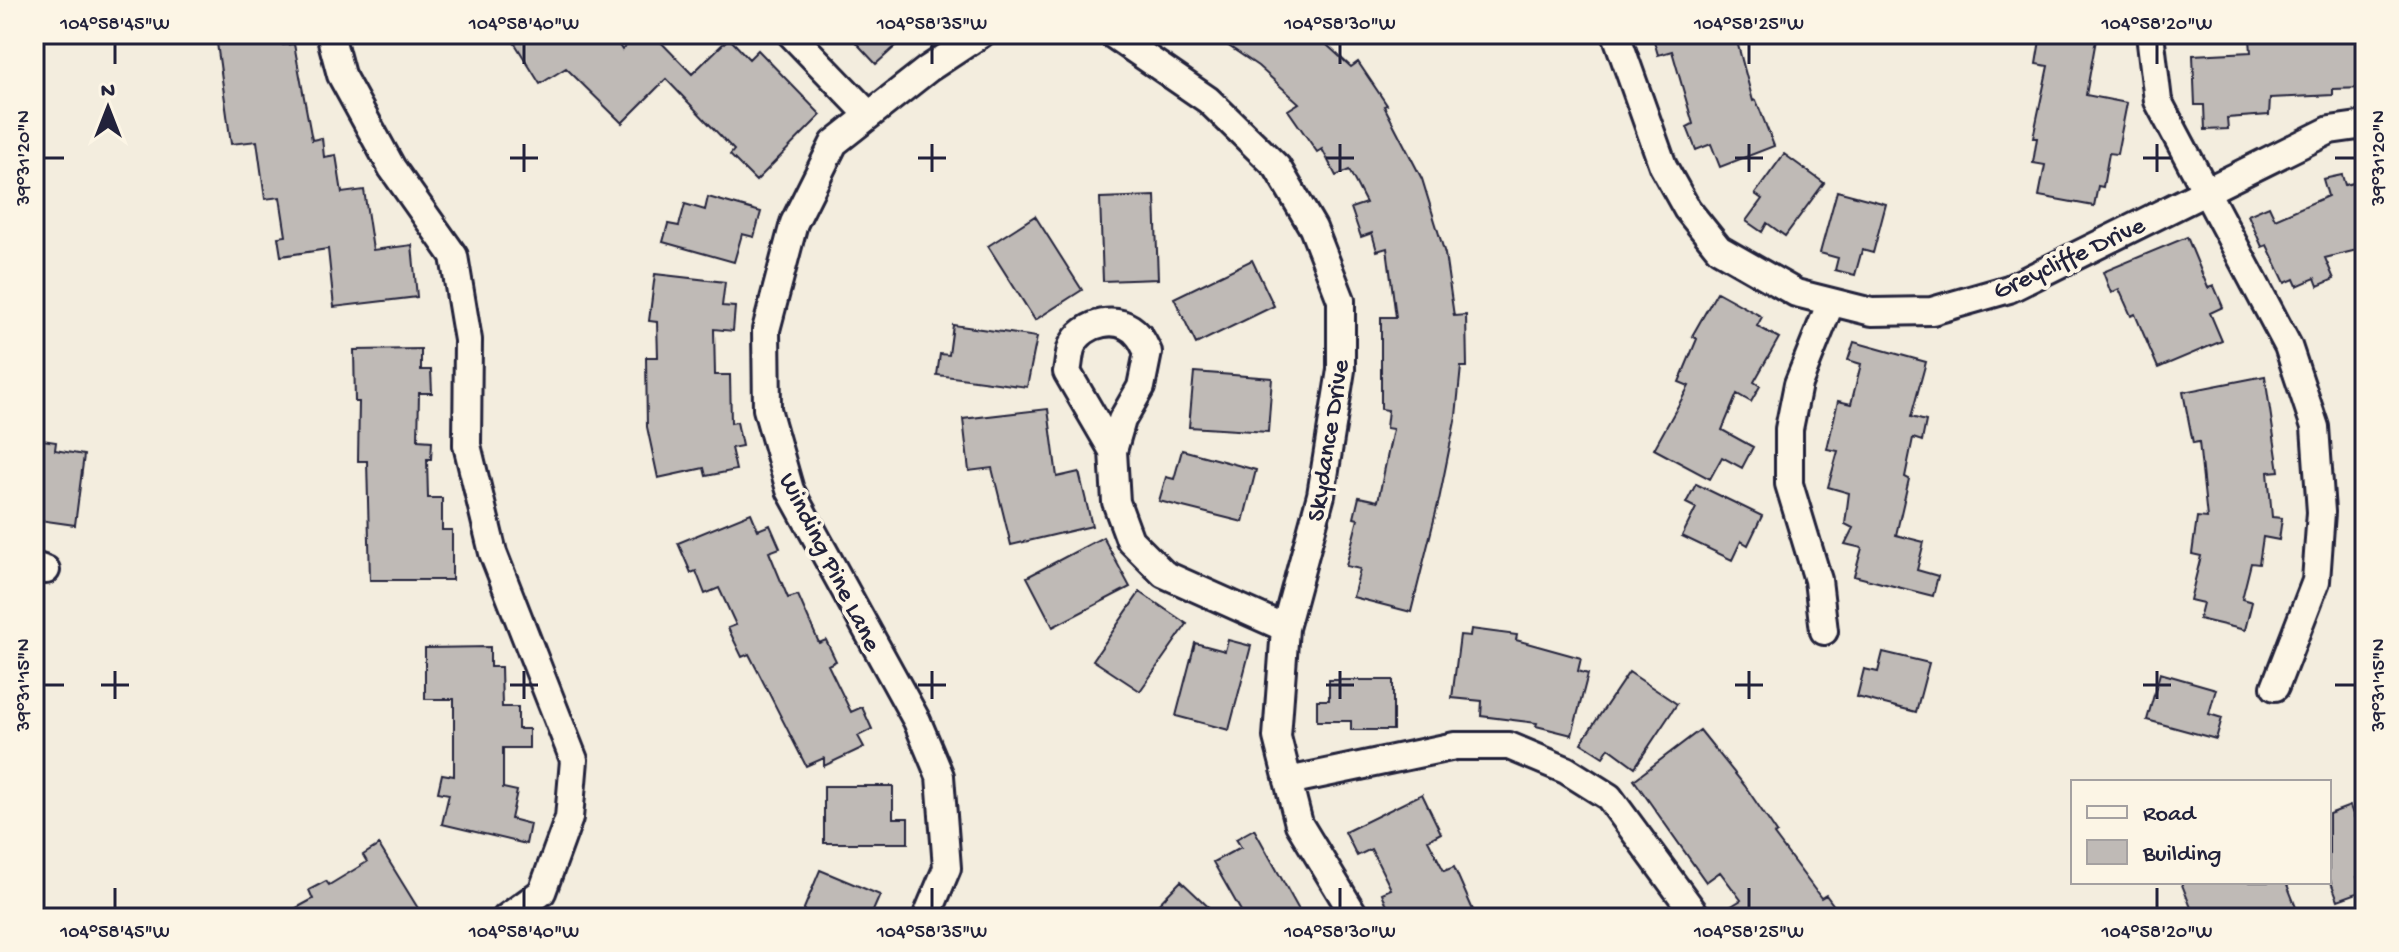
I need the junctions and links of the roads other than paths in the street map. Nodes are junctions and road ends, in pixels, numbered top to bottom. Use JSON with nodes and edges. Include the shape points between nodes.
{"nodes":[{"id":1,"x":330,"y":34,"type":"edge"},
{"id":2,"x":791,"y":34,"type":"edge"},
{"id":3,"x":981,"y":34,"type":"edge"},
{"id":4,"x":1112,"y":34,"type":"edge"},
{"id":5,"x":1616,"y":34,"type":"edge"},
{"id":6,"x":2150,"y":34,"type":"edge"},
{"id":7,"x":869,"y":115,"type":"junction"},
{"id":8,"x":2365,"y":125,"type":"edge"},
{"id":9,"x":2205,"y":189,"type":"junction"},
{"id":10,"x":1831,"y":302,"type":"junction"},
{"id":11,"x":1113,"y":451,"type":"dead end"},
{"id":12,"x":1285,"y":628,"type":"junction"},
{"id":13,"x":1824,"y":631,"type":"dead end"},
{"id":14,"x":2275,"y":687,"type":"dead end"},
{"id":15,"x":1288,"y":781,"type":"junction"},
{"id":16,"x":506,"y":918,"type":"edge"},
{"id":17,"x":926,"y":918,"type":"edge"},
{"id":18,"x":1356,"y":918,"type":"edge"},
{"id":19,"x":1698,"y":918,"type":"edge"}],
"edges":[{"from":1,"to":16,"type":"street","via":[[341,75],[392,168],[454,256],[468,340],[467,445],[476,483],[493,553],[574,760],[569,818],[542,892]]},
{"from":2,"to":7,"type":"street"},
{"from":3,"to":7,"type":"street","name":"Winding Pine Lane"},
{"from":4,"to":12,"type":"street","name":"Skydance Drive","via":[[1208,100],[1277,167],[1313,228],[1341,300],[1341,370],[1323,484]]},
{"from":5,"to":10,"type":"street","name":"Greycliffe Drive","via":[[1663,166],[1687,209],[1719,249],[1796,293]]},
{"from":6,"to":9,"type":"street","via":[[2158,101]]},
{"from":7,"to":17,"type":"street","name":"Winding Pine Lane","via":[[834,143],[794,223],[766,330],[767,409],[790,490],[917,721],[940,776],[947,868]]},
{"from":8,"to":9,"type":"street","name":"Greycliffe Drive","via":[[2330,130]]},
{"from":9,"to":10,"type":"street","name":"Greycliffe Drive","via":[[2009,289],[1932,311],[1872,312]]},
{"from":9,"to":14,"type":"street","via":[[2288,346],[2315,427],[2321,512],[2316,581]]},
{"from":10,"to":13,"type":"street","via":[[1798,384],[1789,429],[1789,484],[1818,580]]},
{"from":11,"to":12,"type":"street","via":[[1116,502],[1130,540],[1164,574]]},
{"from":12,"to":15,"type":"street","name":"Skydance Drive","via":[[1277,737]]},
{"from":15,"to":18,"type":"street","name":"Skydance Drive","via":[[1299,824]]},
{"from":15,"to":19,"type":"street","via":[[1455,746],[1509,746],[1566,770],[1609,797]]}]}
